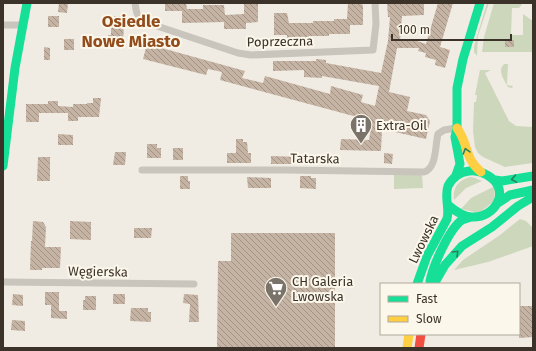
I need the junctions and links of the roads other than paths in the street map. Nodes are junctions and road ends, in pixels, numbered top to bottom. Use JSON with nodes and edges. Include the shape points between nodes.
{"nodes":[{"id":1,"x":27,"y":3,"type":"edge"},
{"id":2,"x":135,"y":3,"type":"edge"},
{"id":3,"x":375,"y":3,"type":"edge"},
{"id":4,"x":480,"y":3,"type":"edge"},
{"id":5,"x":3,"y":25,"type":"edge"},
{"id":6,"x":23,"y":25,"type":"junction"},
{"id":7,"x":458,"y":128,"type":"junction"},
{"id":8,"x":3,"y":166,"type":"edge"},
{"id":9,"x":142,"y":170,"type":"dead end"},
{"id":10,"x":481,"y":172,"type":"junction"},
{"id":11,"x":456,"y":176,"type":"junction"},
{"id":12,"x":533,"y":176,"type":"edge"},
{"id":13,"x":495,"y":180,"type":"junction"},
{"id":14,"x":533,"y":190,"type":"edge"},
{"id":15,"x":533,"y":198,"type":"edge"},
{"id":16,"x":498,"y":203,"type":"junction"},
{"id":17,"x":448,"y":205,"type":"junction"},
{"id":18,"x":471,"y":217,"type":"junction"},
{"id":19,"x":3,"y":282,"type":"edge"},
{"id":20,"x":417,"y":283,"type":"edge"},
{"id":21,"x":429,"y":283,"type":"edge"},
{"id":22,"x":435,"y":283,"type":"edge"},
{"id":23,"x":194,"y":284,"type":"dead end"},
{"id":24,"x":409,"y":335,"type":"edge"},
{"id":25,"x":421,"y":335,"type":"edge"},
{"id":26,"x":407,"y":348,"type":"edge"},
{"id":27,"x":419,"y":348,"type":"edge"}],
"edges":[{"from":1,"to":6,"type":"main road"},
{"from":2,"to":3,"type":"street","name":"Poprzeczna","via":[[136,13],[145,22],[251,55],[373,50]]},
{"from":4,"to":7,"type":"main road","via":[[459,75],[456,102]]},
{"from":5,"to":6,"type":"street"},
{"from":6,"to":8,"type":"main road"},
{"from":7,"to":9,"type":"street","name":"Tatarska","via":[[444,130],[438,134],[432,164],[429,170],[424,172]]},
{"from":10,"to":7,"type":"main road","one_way":true,"via":[[469,159],[463,136]]},
{"from":7,"to":11,"type":"main road","via":[[455,137],[460,164]]},
{"from":10,"to":11,"type":"main road","via":[[466,171]]},
{"from":10,"to":13,"type":"main road"},
{"from":11,"to":17,"type":"main road","via":[[448,188]]},
{"from":12,"to":13,"type":"main road","one_way":true},
{"from":13,"to":16,"type":"main road","via":[[500,191]]},
{"from":14,"to":16,"type":"main road","via":[[510,194]]},
{"from":22,"to":15,"type":"main road","one_way":true,"via":[[445,265],[462,246]]},
{"from":16,"to":18,"type":"main road","via":[[487,214]]},
{"from":17,"to":18,"type":"main road"},
{"from":17,"to":20,"type":"main road","name":"Lwowska","via":[[446,223],[431,249]]},
{"from":18,"to":21,"type":"main road","name":"Lwowska","via":[[456,227],[437,261]]},
{"from":19,"to":23,"type":"street","name":"Węgierska"},
{"from":24,"to":26,"type":"main road"},
{"from":25,"to":27,"type":"main road"}]}
